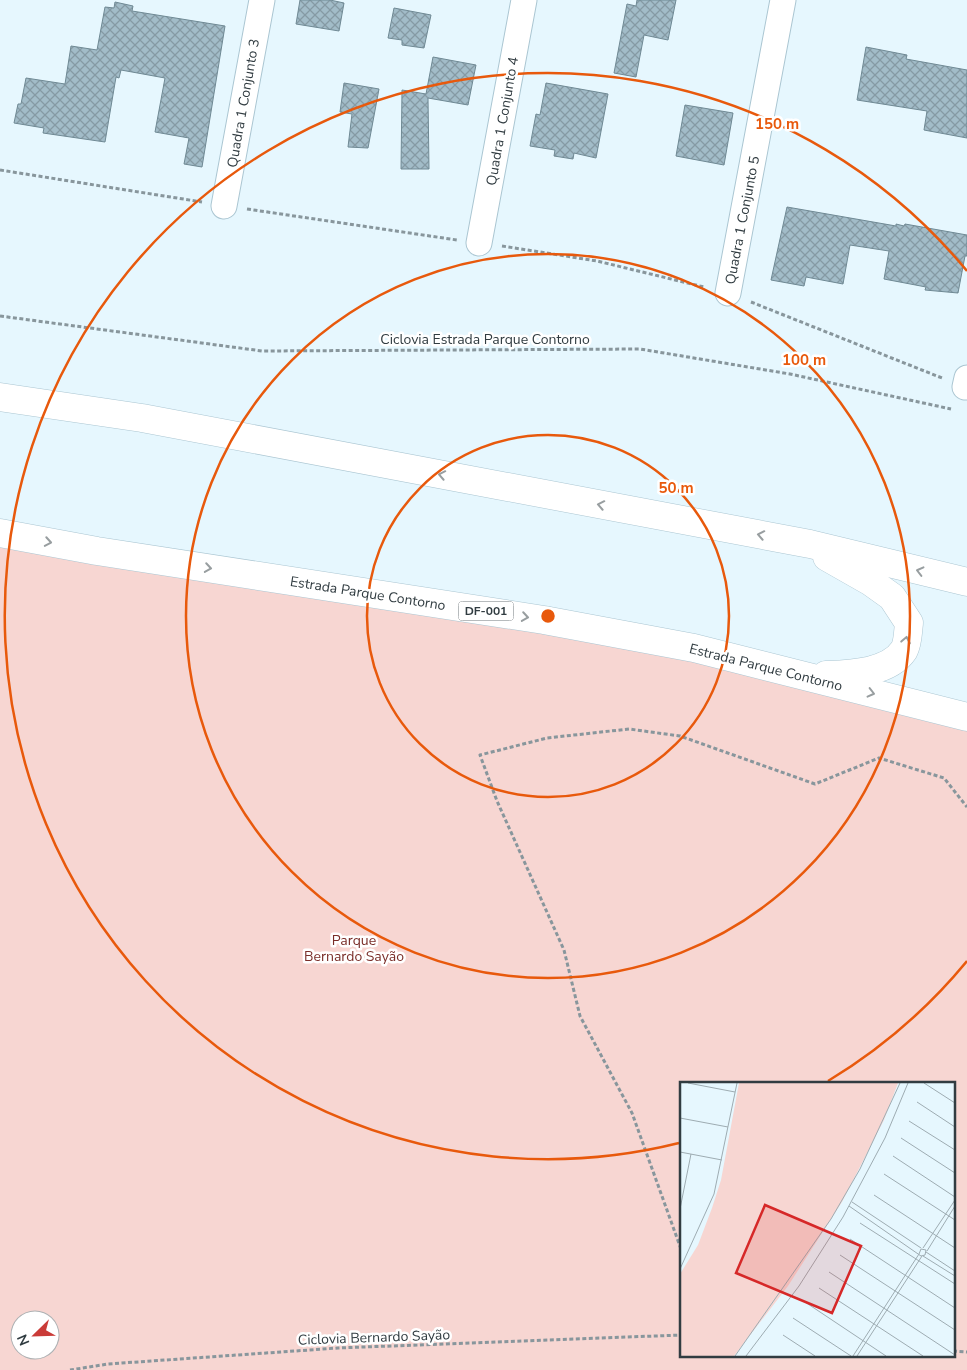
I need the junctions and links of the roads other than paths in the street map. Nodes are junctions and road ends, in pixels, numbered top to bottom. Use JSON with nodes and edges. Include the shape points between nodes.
{"nodes":[{"id":1,"x":262,"y":0,"type":"edge"},
{"id":2,"x":524,"y":0,"type":"edge"},
{"id":3,"x":783,"y":0,"type":"edge"},
{"id":4,"x":224,"y":206,"type":"dead end"},
{"id":5,"x":479,"y":243,"type":"dead end"},
{"id":6,"x":728,"y":293,"type":"dead end"},
{"id":7,"x":0,"y":397,"type":"edge"},
{"id":8,"x":0,"y":533,"type":"edge"},
{"id":9,"x":810,"y":544,"type":"junction"},
{"id":10,"x":967,"y":582,"type":"edge"},
{"id":11,"x":802,"y":676,"type":"junction"},
{"id":12,"x":967,"y":717,"type":"edge"}],
"edges":[{"from":1,"to":4,"type":"street","name":"Quadra 1 Conjunto 3"},
{"from":2,"to":5,"type":"street","name":"Quadra 1 Conjunto 4"},
{"from":3,"to":6,"type":"street","name":"Quadra 1 Conjunto 5"},
{"from":9,"to":7,"type":"main road","one_way":true,"via":[[152,420]]},
{"from":8,"to":11,"type":"main road","name":"Estrada Parque Contorno","number":"DF-001","one_way":true,"via":[[544,620],[694,648]]},
{"from":10,"to":9,"type":"main road","one_way":true},
{"from":11,"to":9,"type":"main road","one_way":true,"via":[[857,674],[882,666],[897,658],[905,648],[909,623],[892,597]]},
{"from":11,"to":12,"type":"main road","name":"Estrada Parque Contorno","number":"DF-001","one_way":true}]}
